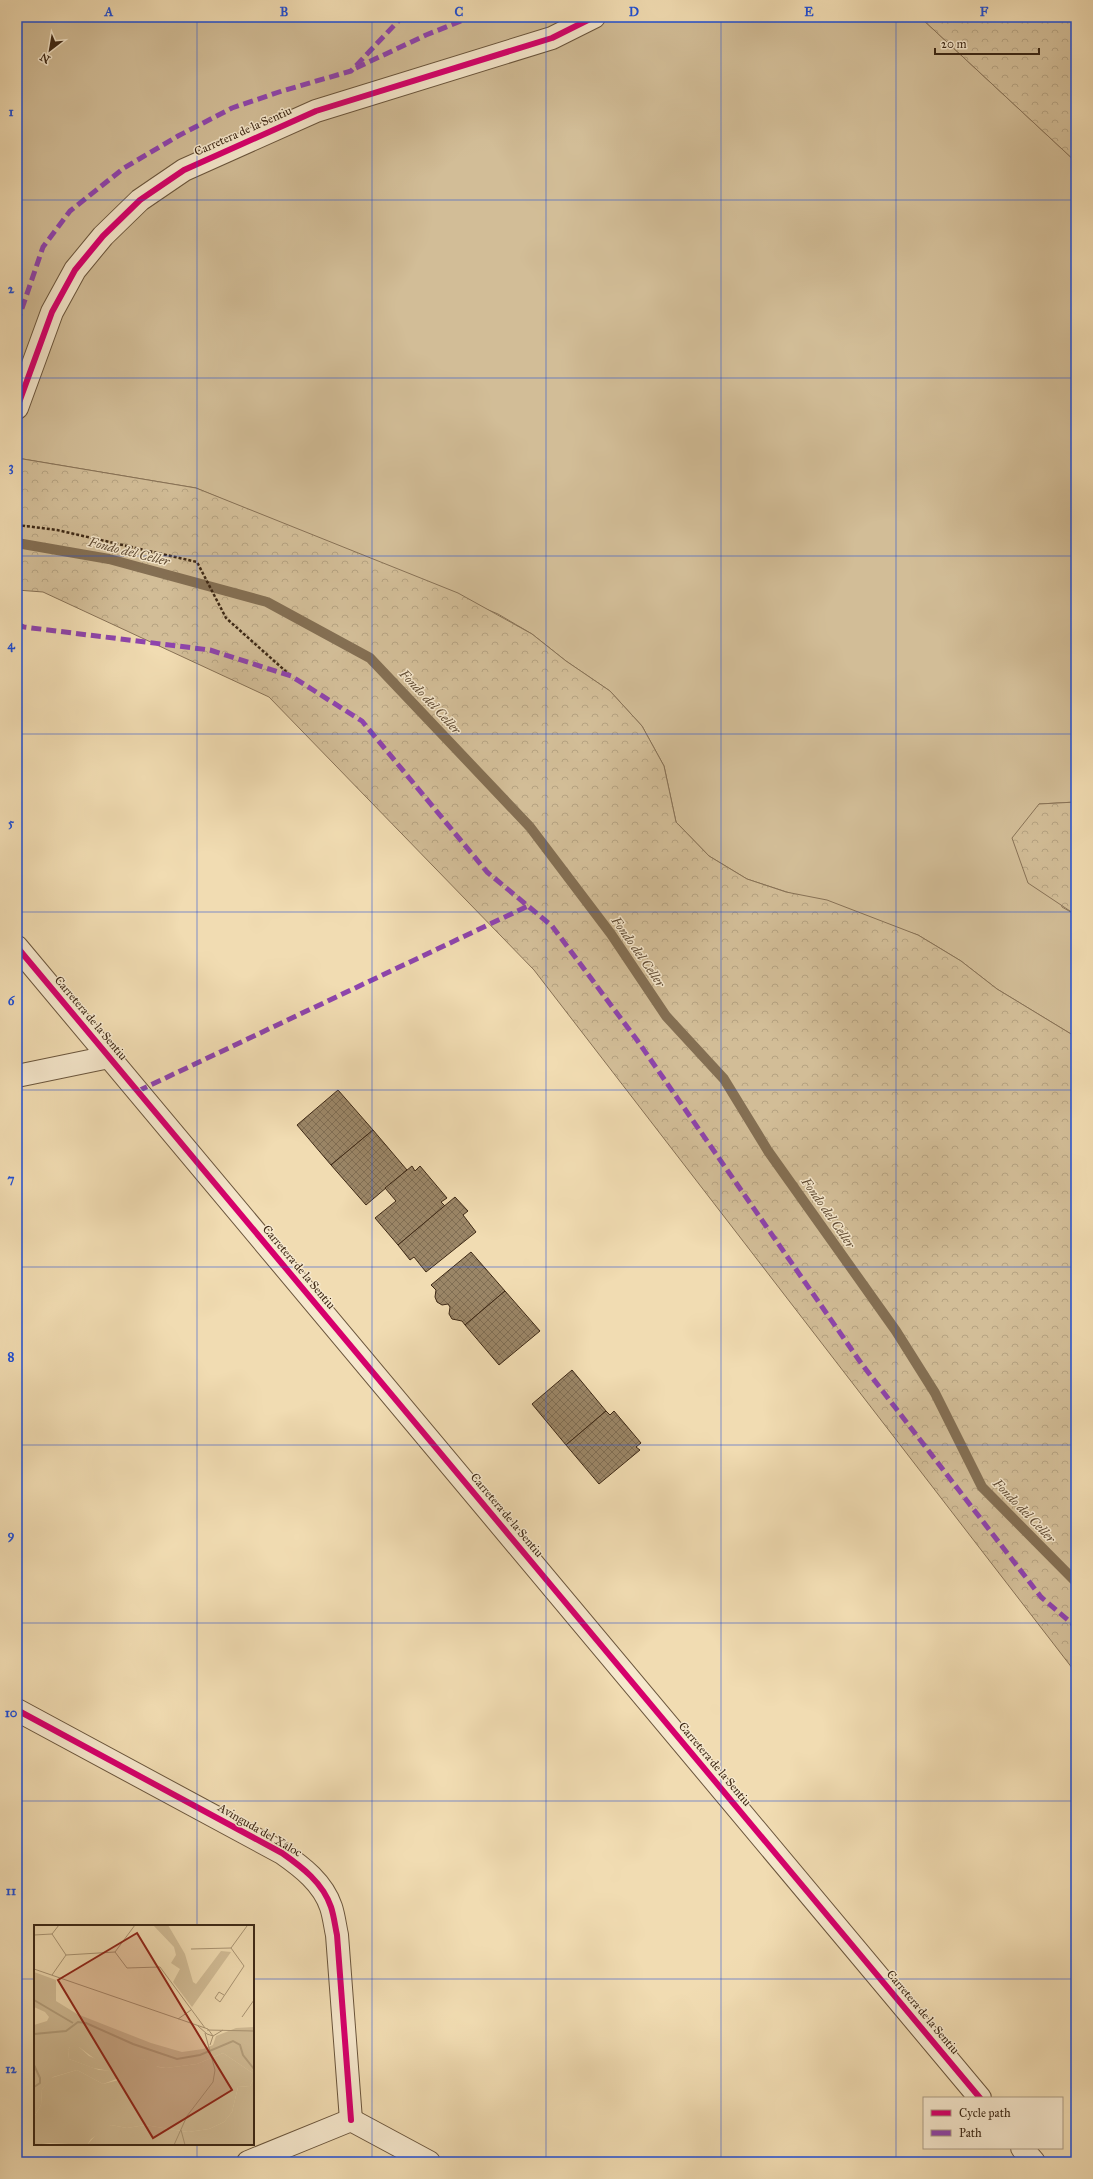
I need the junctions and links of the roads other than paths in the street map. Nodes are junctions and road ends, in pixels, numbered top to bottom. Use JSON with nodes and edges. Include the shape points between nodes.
{"nodes":[{"id":1,"x":594,"y":17,"type":"edge"},
{"id":2,"x":17,"y":408,"type":"edge"},
{"id":3,"x":17,"y":947,"type":"edge"},
{"id":4,"x":109,"y":1057,"type":"junction"},
{"id":5,"x":17,"y":1076,"type":"edge"},
{"id":6,"x":17,"y":1710,"type":"edge"},
{"id":7,"x":979,"y":2097,"type":"edge"},
{"id":8,"x":350,"y":2120,"type":"junction"},
{"id":9,"x":1023,"y":2149,"type":"edge"},
{"id":10,"x":248,"y":2162,"type":"edge"},
{"id":11,"x":429,"y":2162,"type":"edge"},
{"id":12,"x":1034,"y":2162,"type":"edge"}],
"edges":[{"from":1,"to":2,"type":"street","name":"Carretera de la Sentiu","via":[[552,38],[316,111],[178,174],[140,200],[103,236],[75,270],[52,312]]},
{"from":3,"to":4,"type":"street","name":"Carretera de la Sentiu"},
{"from":4,"to":5,"type":"street"},
{"from":4,"to":7,"type":"street","name":"Carretera de la Sentiu"},
{"from":6,"to":8,"type":"street","name":"Avinguda del Xaloc","via":[[282,1853],[302,1867],[320,1886],[331,1907],[337,1935]]},
{"from":8,"to":10,"type":"street"},
{"from":8,"to":11,"type":"street"},
{"from":9,"to":12,"type":"street"}]}
